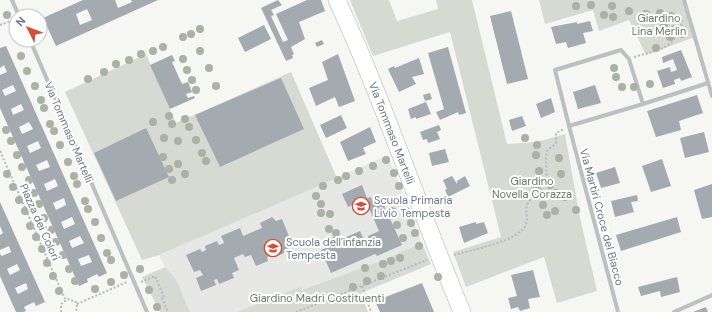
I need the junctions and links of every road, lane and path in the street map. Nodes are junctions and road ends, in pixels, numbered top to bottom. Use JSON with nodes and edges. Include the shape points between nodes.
{"nodes":[{"id":1,"x":337,"y":0,"type":"edge"},
{"id":2,"x":684,"y":0,"type":"edge"},
{"id":3,"x":680,"y":14,"type":"dead end"},
{"id":4,"x":33,"y":48,"type":"edge"},
{"id":5,"x":629,"y":59,"type":"junction"},
{"id":6,"x":708,"y":83,"type":"junction"},
{"id":7,"x":712,"y":96,"type":"edge"},
{"id":8,"x":643,"y":104,"type":"junction"},
{"id":9,"x":569,"y":126,"type":"junction"},
{"id":10,"x":0,"y":152,"type":"edge"},
{"id":11,"x":451,"y":256,"type":"dead end"},
{"id":12,"x":430,"y":259,"type":"dead end"},
{"id":13,"x":133,"y":279,"type":"junction"},
{"id":14,"x":135,"y":284,"type":"junction"},
{"id":15,"x":362,"y":286,"type":"junction"},
{"id":16,"x":712,"y":295,"type":"edge"},
{"id":17,"x":65,"y":300,"type":"junction"},
{"id":18,"x":77,"y":304,"type":"junction"},
{"id":19,"x":61,"y":312,"type":"edge"},
{"id":20,"x":76,"y":312,"type":"edge"},
{"id":21,"x":148,"y":312,"type":"edge"},
{"id":22,"x":168,"y":312,"type":"edge"},
{"id":23,"x":296,"y":312,"type":"edge"},
{"id":24,"x":371,"y":312,"type":"edge"},
{"id":25,"x":462,"y":312,"type":"edge"},
{"id":26,"x":618,"y":312,"type":"edge"},
{"id":27,"x":674,"y":312,"type":"edge"}],
"edges":[{"from":1,"to":25,"type":"main road","name":"Via Tommaso Martelli","via":[[362,55]]},
{"from":2,"to":6,"type":"street"},
{"from":3,"to":5,"type":"path","via":[[682,22],[667,48]]},
{"from":4,"to":13,"type":"street","name":"Via Tommaso Martelli"},
{"from":5,"to":8,"type":"street"},
{"from":5,"to":9,"type":"street","name":"Via Martiri Croce del Biacco","via":[[621,50],[555,70]]},
{"from":6,"to":7,"type":"street"},
{"from":6,"to":8,"type":"street"},
{"from":8,"to":9,"type":"street"},
{"from":9,"to":11,"type":"path","via":[[556,133],[556,142],[547,151],[544,186],[529,201],[526,223],[522,231],[505,240]]},
{"from":9,"to":26,"type":"street","name":"Via Martiri Croce del Biacco"},
{"from":10,"to":17,"type":"path","name":"Piazza dei Colori"},
{"from":12,"to":15,"type":"path"},
{"from":13,"to":14,"type":"street","name":"Via Tommaso Martelli"},
{"from":13,"to":18,"type":"path"},
{"from":14,"to":21,"type":"street","name":"Via Tommaso Martelli"},
{"from":14,"to":22,"type":"path","via":[[155,276]]},
{"from":15,"to":23,"type":"path"},
{"from":15,"to":24,"type":"path"},
{"from":16,"to":27,"type":"street"},
{"from":17,"to":18,"type":"path","via":[[71,299]]},
{"from":17,"to":19,"type":"path","via":[[61,304]]},
{"from":18,"to":20,"type":"path"}]}
